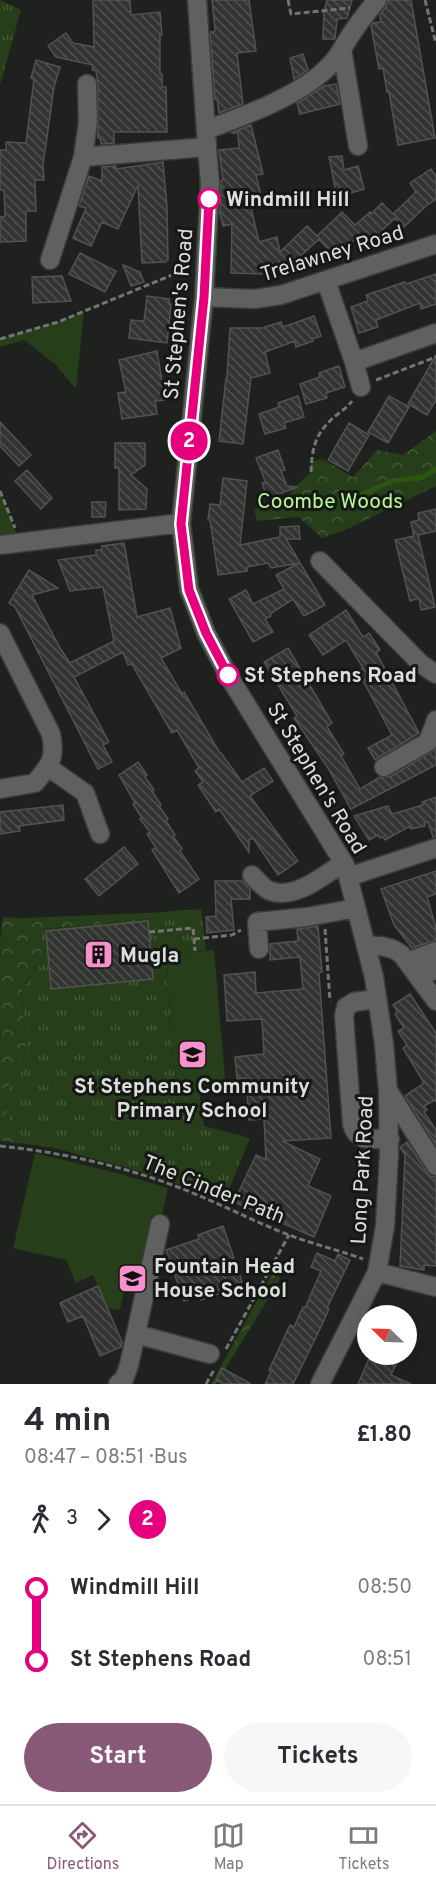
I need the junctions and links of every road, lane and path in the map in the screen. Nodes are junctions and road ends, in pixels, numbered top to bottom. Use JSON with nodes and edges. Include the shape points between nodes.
{"nodes":[{"id":1,"x":197,"y":0,"type":"edge"},
{"id":2,"x":288,"y":0,"type":"edge"},
{"id":3,"x":377,"y":0,"type":"edge"},
{"id":4,"x":425,"y":0,"type":"edge"},
{"id":5,"x":346,"y":8,"type":"dead end"},
{"id":6,"x":436,"y":44,"type":"edge"},
{"id":7,"x":342,"y":49,"type":"junction"},
{"id":8,"x":87,"y":84,"type":"dead end"},
{"id":9,"x":206,"y":139,"type":"junction"},
{"id":10,"x":358,"y":146,"type":"dead end"},
{"id":11,"x":83,"y":157,"type":"junction"},
{"id":12,"x":436,"y":244,"type":"edge"},
{"id":13,"x":48,"y":260,"type":"dead end"},
{"id":14,"x":182,"y":271,"type":"dead end"},
{"id":15,"x":327,"y":281,"type":"junction"},
{"id":16,"x":204,"y":297,"type":"junction"},
{"id":17,"x":436,"y":333,"type":"edge"},
{"id":18,"x":0,"y":339,"type":"edge"},
{"id":19,"x":436,"y":357,"type":"edge"},
{"id":20,"x":354,"y":362,"type":"junction"},
{"id":21,"x":361,"y":387,"type":"junction"},
{"id":22,"x":311,"y":472,"type":"dead end"},
{"id":23,"x":0,"y":491,"type":"edge"},
{"id":24,"x":181,"y":524,"type":"junction"},
{"id":25,"x":20,"y":543,"type":"junction"},
{"id":26,"x":0,"y":545,"type":"edge"},
{"id":27,"x":320,"y":561,"type":"dead end"},
{"id":28,"x":0,"y":633,"type":"edge"},
{"id":29,"x":436,"y":674,"type":"edge"},
{"id":30,"x":436,"y":720,"type":"edge"},
{"id":31,"x":48,"y":767,"type":"junction"},
{"id":32,"x":384,"y":767,"type":"dead end"},
{"id":33,"x":0,"y":789,"type":"edge"},
{"id":34,"x":100,"y":834,"type":"dead end"},
{"id":35,"x":436,"y":848,"type":"edge"},
{"id":36,"x":346,"y":870,"type":"junction"},
{"id":37,"x":252,"y":875,"type":"dead end"},
{"id":38,"x":356,"y":908,"type":"junction"},
{"id":39,"x":257,"y":922,"type":"junction"},
{"id":40,"x":148,"y":932,"type":"dead end"},
{"id":41,"x":194,"y":939,"type":"junction"},
{"id":42,"x":367,"y":946,"type":"junction"},
{"id":43,"x":259,"y":949,"type":"dead end"},
{"id":44,"x":195,"y":951,"type":"dead end"},
{"id":45,"x":436,"y":951,"type":"edge"},
{"id":46,"x":413,"y":969,"type":"junction"},
{"id":47,"x":436,"y":970,"type":"edge"},
{"id":48,"x":378,"y":999,"type":"junction"},
{"id":49,"x":436,"y":1001,"type":"edge"},
{"id":50,"x":388,"y":1091,"type":"junction"},
{"id":51,"x":390,"y":1139,"type":"junction"},
{"id":52,"x":0,"y":1146,"type":"edge"},
{"id":53,"x":436,"y":1166,"type":"edge"},
{"id":54,"x":160,"y":1224,"type":"dead end"},
{"id":55,"x":289,"y":1235,"type":"junction"},
{"id":56,"x":378,"y":1268,"type":"junction"},
{"id":57,"x":436,"y":1287,"type":"edge"},
{"id":58,"x":136,"y":1334,"type":"junction"},
{"id":59,"x":216,"y":1358,"type":"junction"},
{"id":60,"x":118,"y":1384,"type":"edge"},
{"id":61,"x":206,"y":1384,"type":"edge"},
{"id":62,"x":320,"y":1384,"type":"edge"}],
"edges":[{"from":1,"to":9,"type":"street","name":"St Stephen's Road"},
{"from":2,"to":5,"type":"path","via":[[291,14]]},
{"from":3,"to":7,"type":"street"},
{"from":4,"to":6,"type":"path"},
{"from":7,"to":9,"type":"street","via":[[316,77]]},
{"from":7,"to":10,"type":"street"},
{"from":8,"to":11,"type":"street","via":[[88,122]]},
{"from":9,"to":11,"type":"street"},
{"from":9,"to":16,"type":"street","name":"St Stephen's Road","via":[[210,183]]},
{"from":11,"to":13,"type":"street"},
{"from":12,"to":15,"type":"street","name":"Trelawney Road"},
{"from":14,"to":18,"type":"path","via":[[58,322]]},
{"from":15,"to":16,"type":"street","name":"Trelawney Road","via":[[281,296]]},
{"from":15,"to":20,"type":"street"},
{"from":16,"to":24,"type":"street","name":"St Stephen's Road"},
{"from":17,"to":20,"type":"street"},
{"from":19,"to":21,"type":"path"},
{"from":20,"to":21,"type":"street"},
{"from":21,"to":22,"type":"path","via":[[348,406],[321,429],[311,450]]},
{"from":23,"to":25,"type":"path"},
{"from":24,"to":25,"type":"street"},
{"from":24,"to":36,"type":"street","name":"St Stephen's Road","via":[[189,590],[206,633]]},
{"from":25,"to":26,"type":"street"},
{"from":27,"to":29,"type":"street","via":[[421,664]]},
{"from":28,"to":31,"type":"street","via":[[51,734],[55,752]]},
{"from":30,"to":32,"type":"street","via":[[428,742]]},
{"from":31,"to":33,"type":"street","via":[[35,783]]},
{"from":31,"to":34,"type":"street","via":[[85,793]]},
{"from":35,"to":36,"type":"street"},
{"from":36,"to":37,"type":"street","via":[[288,892],[269,891]]},
{"from":36,"to":38,"type":"street","name":"St Stephen's Road"},
{"from":38,"to":39,"type":"street"},
{"from":38,"to":42,"type":"street","name":"St Stephen's Road"},
{"from":39,"to":41,"type":"path","via":[[232,935]]},
{"from":39,"to":43,"type":"street"},
{"from":40,"to":41,"type":"path","via":[[193,928]]},
{"from":41,"to":44,"type":"path"},
{"from":42,"to":46,"type":"street","via":[[395,949]]},
{"from":42,"to":48,"type":"street","name":"Long Park Road"},
{"from":45,"to":46,"type":"street"},
{"from":46,"to":47,"type":"street"},
{"from":46,"to":49,"type":"street"},
{"from":48,"to":50,"type":"street","name":"Long Park Road"},
{"from":48,"to":51,"type":"street","via":[[354,1002],[346,1007],[344,1016],[352,1124],[360,1138]]},
{"from":50,"to":51,"type":"street","name":"Long Park Road"},
{"from":50,"to":53,"type":"street"},
{"from":51,"to":56,"type":"street","name":"Long Park Road","via":[[385,1226]]},
{"from":52,"to":55,"type":"path","name":"The Cinder Path","via":[[48,1152],[163,1182]]},
{"from":54,"to":58,"type":"street"},
{"from":55,"to":56,"type":"path","name":"The Cinder Path"},
{"from":55,"to":59,"type":"path"},
{"from":56,"to":57,"type":"street"},
{"from":56,"to":62,"type":"street","name":"Long Park Road"},
{"from":58,"to":59,"type":"street"},
{"from":58,"to":60,"type":"street","via":[[124,1379]]},
{"from":59,"to":61,"type":"path"}]}
